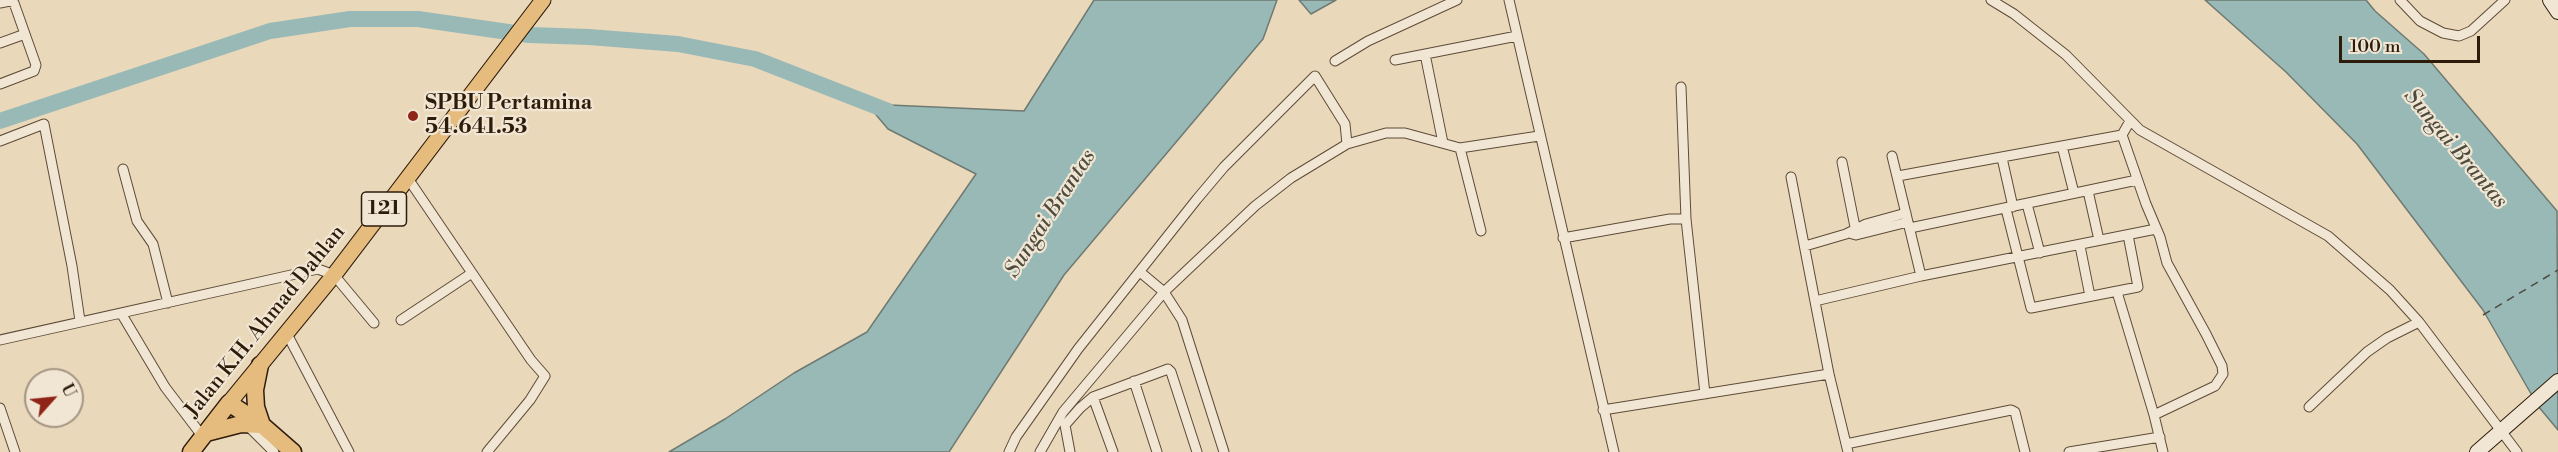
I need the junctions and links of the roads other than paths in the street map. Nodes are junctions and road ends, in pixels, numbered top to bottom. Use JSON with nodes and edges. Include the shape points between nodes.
{"nodes":[{"id":1,"x":543,"y":0,"type":"edge"},
{"id":2,"x":1457,"y":0,"type":"edge"},
{"id":3,"x":1509,"y":0,"type":"edge"},
{"id":4,"x":1990,"y":0,"type":"edge"},
{"id":5,"x":2400,"y":0,"type":"edge"},
{"id":6,"x":2505,"y":0,"type":"edge"},
{"id":7,"x":2550,"y":0,"type":"edge"},
{"id":8,"x":0,"y":3,"type":"edge"},
{"id":9,"x":2558,"y":12,"type":"edge"},
{"id":10,"x":25,"y":34,"type":"junction"},
{"id":11,"x":1516,"y":36,"type":"junction"},
{"id":12,"x":0,"y":43,"type":"edge"},
{"id":13,"x":1425,"y":54,"type":"junction"},
{"id":14,"x":1395,"y":60,"type":"dead end"},
{"id":15,"x":1335,"y":62,"type":"dead end"},
{"id":16,"x":0,"y":84,"type":"edge"},
{"id":17,"x":1681,"y":87,"type":"dead end"},
{"id":18,"x":2130,"y":121,"type":"junction"},
{"id":19,"x":2121,"y":135,"type":"junction"},
{"id":20,"x":1539,"y":136,"type":"junction"},
{"id":21,"x":0,"y":141,"type":"edge"},
{"id":22,"x":1443,"y":142,"type":"junction"},
{"id":23,"x":1347,"y":144,"type":"junction"},
{"id":24,"x":2062,"y":146,"type":"junction"},
{"id":25,"x":1460,"y":148,"type":"junction"},
{"id":26,"x":1892,"y":156,"type":"dead end"},
{"id":27,"x":2002,"y":158,"type":"junction"},
{"id":28,"x":1842,"y":162,"type":"dead end"},
{"id":29,"x":123,"y":170,"type":"dead end"},
{"id":30,"x":1792,"y":176,"type":"dead end"},
{"id":31,"x":1898,"y":176,"type":"junction"},
{"id":32,"x":407,"y":177,"type":"junction"},
{"id":33,"x":2137,"y":180,"type":"junction"},
{"id":34,"x":2088,"y":190,"type":"junction"},
{"id":35,"x":2074,"y":193,"type":"junction"},
{"id":36,"x":2027,"y":204,"type":"junction"},
{"id":37,"x":2009,"y":208,"type":"junction"},
{"id":38,"x":1686,"y":219,"type":"junction"},
{"id":39,"x":1908,"y":221,"type":"junction"},
{"id":40,"x":2156,"y":229,"type":"junction"},
{"id":41,"x":1481,"y":231,"type":"dead end"},
{"id":42,"x":1853,"y":232,"type":"junction"},
{"id":43,"x":2128,"y":235,"type":"junction"},
{"id":44,"x":1563,"y":238,"type":"junction"},
{"id":45,"x":2098,"y":240,"type":"junction"},
{"id":46,"x":1807,"y":245,"type":"junction"},
{"id":47,"x":2079,"y":246,"type":"junction"},
{"id":48,"x":2040,"y":253,"type":"junction"},
{"id":49,"x":2018,"y":257,"type":"junction"},
{"id":50,"x":1140,"y":272,"type":"junction"},
{"id":51,"x":472,"y":273,"type":"junction"},
{"id":52,"x":334,"y":274,"type":"junction"},
{"id":53,"x":1921,"y":276,"type":"junction"},
{"id":54,"x":1164,"y":292,"type":"junction"},
{"id":55,"x":2117,"y":292,"type":"junction"},
{"id":56,"x":2090,"y":296,"type":"junction"},
{"id":57,"x":1815,"y":301,"type":"junction"},
{"id":58,"x":168,"y":303,"type":"junction"},
{"id":59,"x":121,"y":313,"type":"junction"},
{"id":60,"x":401,"y":320,"type":"dead end"},
{"id":61,"x":80,"y":321,"type":"junction"},
{"id":62,"x":2419,"y":322,"type":"junction"},
{"id":63,"x":374,"y":323,"type":"dead end"},
{"id":64,"x":286,"y":332,"type":"junction"},
{"id":65,"x":0,"y":340,"type":"edge"},
{"id":66,"x":260,"y":365,"type":"junction"},
{"id":67,"x":1829,"y":374,"type":"junction"},
{"id":68,"x":1134,"y":381,"type":"junction"},
{"id":69,"x":2558,"y":381,"type":"edge"},
{"id":70,"x":1705,"y":394,"type":"junction"},
{"id":71,"x":1093,"y":397,"type":"junction"},
{"id":72,"x":230,"y":403,"type":"junction"},
{"id":73,"x":2309,"y":407,"type":"dead end"},
{"id":74,"x":0,"y":408,"type":"edge"},
{"id":75,"x":1604,"y":410,"type":"junction"},
{"id":76,"x":2154,"y":415,"type":"junction"},
{"id":77,"x":254,"y":425,"type":"junction"},
{"id":78,"x":2504,"y":430,"type":"junction"},
{"id":79,"x":205,"y":435,"type":"junction"},
{"id":80,"x":2160,"y":437,"type":"junction"},
{"id":81,"x":1847,"y":448,"type":"edge"},
{"id":82,"x":15,"y":452,"type":"edge"},
{"id":83,"x":191,"y":452,"type":"edge"},
{"id":84,"x":274,"y":452,"type":"edge"},
{"id":85,"x":293,"y":452,"type":"edge"},
{"id":86,"x":349,"y":452,"type":"edge"},
{"id":87,"x":487,"y":452,"type":"edge"},
{"id":88,"x":1009,"y":452,"type":"edge"},
{"id":89,"x":1040,"y":452,"type":"edge"},
{"id":90,"x":1070,"y":452,"type":"edge"},
{"id":91,"x":1113,"y":452,"type":"edge"},
{"id":92,"x":1157,"y":452,"type":"edge"},
{"id":93,"x":1197,"y":452,"type":"edge"},
{"id":94,"x":1224,"y":452,"type":"edge"},
{"id":95,"x":1612,"y":452,"type":"edge"},
{"id":96,"x":2025,"y":452,"type":"edge"},
{"id":97,"x":2069,"y":452,"type":"edge"},
{"id":98,"x":2163,"y":452,"type":"edge"},
{"id":99,"x":2468,"y":452,"type":"edge"},
{"id":100,"x":2477,"y":452,"type":"edge"},
{"id":101,"x":2491,"y":452,"type":"edge"},
{"id":102,"x":2517,"y":452,"type":"edge"}],
"edges":[{"from":1,"to":32,"type":"main road","name":"Jalan K.H. Ahmad Dahlan","number":"121"},
{"from":2,"to":15,"type":"street","via":[[1368,41]]},
{"from":3,"to":11,"type":"street"},
{"from":4,"to":18,"type":"street","via":[[2066,55]]},
{"from":5,"to":6,"type":"street","via":[[2421,21],[2443,33],[2460,36]]},
{"from":7,"to":9,"type":"main road"},
{"from":8,"to":10,"type":"street","via":[[14,3]]},
{"from":10,"to":12,"type":"street"},
{"from":10,"to":16,"type":"street","via":[[36,69]]},
{"from":11,"to":13,"type":"street"},
{"from":11,"to":20,"type":"street"},
{"from":13,"to":14,"type":"street"},
{"from":13,"to":22,"type":"street"},
{"from":17,"to":38,"type":"street"},
{"from":18,"to":19,"type":"street"},
{"from":18,"to":62,"type":"street","via":[[2204,168],[2328,236],[2390,290]]},
{"from":19,"to":24,"type":"street"},
{"from":19,"to":33,"type":"street"},
{"from":20,"to":25,"type":"street"},
{"from":20,"to":44,"type":"street"},
{"from":21,"to":61,"type":"street","via":[[44,124]]},
{"from":22,"to":23,"type":"street","via":[[1398,132]]},
{"from":22,"to":25,"type":"street"},
{"from":23,"to":50,"type":"street","via":[[1345,124],[1315,76],[1224,167]]},
{"from":23,"to":54,"type":"street","via":[[1264,199]]},
{"from":24,"to":27,"type":"street"},
{"from":24,"to":35,"type":"street"},
{"from":25,"to":41,"type":"street"},
{"from":26,"to":31,"type":"street"},
{"from":27,"to":31,"type":"street"},
{"from":27,"to":37,"type":"street"},
{"from":28,"to":42,"type":"street"},
{"from":29,"to":58,"type":"street","via":[[137,221],[153,244]]},
{"from":30,"to":46,"type":"street"},
{"from":31,"to":39,"type":"street"},
{"from":32,"to":51,"type":"street"},
{"from":32,"to":52,"type":"main road","name":"Jalan K.H. Ahmad Dahlan","number":"121"},
{"from":33,"to":34,"type":"street"},
{"from":33,"to":40,"type":"street"},
{"from":34,"to":35,"type":"street"},
{"from":34,"to":45,"type":"street"},
{"from":35,"to":36,"type":"street"},
{"from":36,"to":37,"type":"street"},
{"from":36,"to":48,"type":"street"},
{"from":37,"to":39,"type":"street"},
{"from":37,"to":49,"type":"street"},
{"from":38,"to":44,"type":"street"},
{"from":38,"to":70,"type":"street"},
{"from":39,"to":42,"type":"street"},
{"from":39,"to":53,"type":"street"},
{"from":40,"to":43,"type":"street"},
{"from":40,"to":76,"type":"street","via":[[2167,263],[2223,374],[2215,387]]},
{"from":42,"to":46,"type":"street"},
{"from":43,"to":45,"type":"street"},
{"from":43,"to":55,"type":"street","via":[[2139,283],[2136,288]]},
{"from":44,"to":75,"type":"street"},
{"from":45,"to":47,"type":"street"},
{"from":46,"to":57,"type":"street"},
{"from":47,"to":48,"type":"street"},
{"from":47,"to":56,"type":"street"},
{"from":48,"to":49,"type":"street"},
{"from":49,"to":53,"type":"street"},
{"from":49,"to":56,"type":"street","via":[[2031,308]]},
{"from":50,"to":54,"type":"street"},
{"from":50,"to":88,"type":"street","via":[[1078,349]]},
{"from":51,"to":60,"type":"street"},
{"from":51,"to":87,"type":"street","via":[[545,376]]},
{"from":52,"to":58,"type":"street","via":[[318,269]]},
{"from":52,"to":63,"type":"street"},
{"from":52,"to":64,"type":"main road","name":"Jalan K.H. Ahmad Dahlan","number":"121"},
{"from":53,"to":57,"type":"street"},
{"from":54,"to":89,"type":"street","via":[[1063,412]]},
{"from":54,"to":94,"type":"street","via":[[1182,320]]},
{"from":55,"to":56,"type":"street"},
{"from":55,"to":76,"type":"street"},
{"from":57,"to":67,"type":"street"},
{"from":58,"to":59,"type":"street"},
{"from":59,"to":61,"type":"street"},
{"from":59,"to":79,"type":"street","via":[[165,387]]},
{"from":61,"to":65,"type":"street"},
{"from":62,"to":73,"type":"street","via":[[2367,352]]},
{"from":62,"to":78,"type":"street"},
{"from":64,"to":66,"type":"main road","name":"Jalan K.H. Ahmad Dahlan","number":"121"},
{"from":64,"to":86,"type":"street"},
{"from":66,"to":72,"type":"main road","name":"Jalan K.H. Ahmad Dahlan","number":"121"},
{"from":66,"to":77,"type":"highway"},
{"from":67,"to":70,"type":"street"},
{"from":67,"to":81,"type":"street"},
{"from":68,"to":71,"type":"street"},
{"from":68,"to":92,"type":"street"},
{"from":68,"to":93,"type":"street","via":[[1168,369],[1172,372]]},
{"from":69,"to":78,"type":"main road"},
{"from":70,"to":75,"type":"street"},
{"from":71,"to":90,"type":"street","via":[[1065,425]]},
{"from":71,"to":91,"type":"street"},
{"from":72,"to":77,"type":"highway"},
{"from":72,"to":79,"type":"highway","name":"Jalan K.H. Ahmad Dahlan"},
{"from":74,"to":82,"type":"street"},
{"from":75,"to":95,"type":"street"},
{"from":76,"to":80,"type":"street"},
{"from":77,"to":79,"type":"highway","via":[[226,427]]},
{"from":77,"to":84,"type":"street"},
{"from":77,"to":85,"type":"highway"},
{"from":78,"to":99,"type":"main road"},
{"from":78,"to":100,"type":"main road"},
{"from":78,"to":101,"type":"main road"},
{"from":78,"to":102,"type":"street"},
{"from":79,"to":83,"type":"highway","name":"Jalan K.H. Ahmad Dahlan"},
{"from":80,"to":97,"type":"street"},
{"from":80,"to":98,"type":"street"},
{"from":81,"to":96,"type":"street","via":[[2011,410],[2015,412]]}]}
